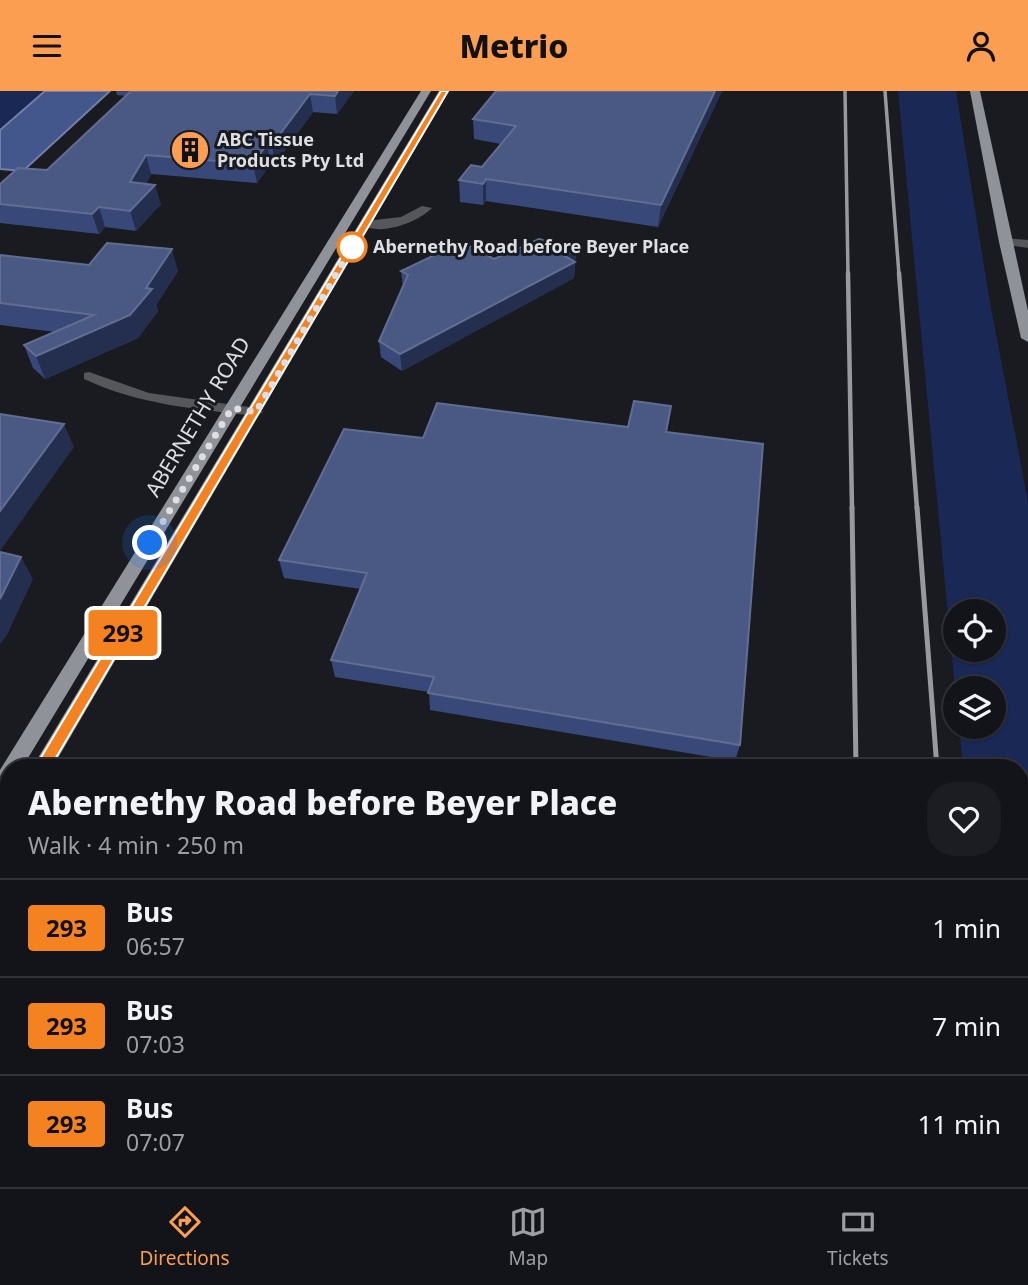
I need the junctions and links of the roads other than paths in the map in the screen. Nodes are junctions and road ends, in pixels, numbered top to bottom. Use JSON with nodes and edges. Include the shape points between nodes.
{"nodes":[{"id":1,"x":426,"y":91,"type":"edge"},
{"id":2,"x":444,"y":91,"type":"edge"},
{"id":3,"x":975,"y":91,"type":"edge"},
{"id":4,"x":357,"y":204,"type":"junction"},
{"id":5,"x":377,"y":206,"type":"junction"},
{"id":6,"x":426,"y":208,"type":"dead end"},
{"id":7,"x":366,"y":224,"type":"junction"},
{"id":8,"x":1005,"y":242,"type":"junction"},
{"id":9,"x":1028,"y":244,"type":"edge"},
{"id":10,"x":1028,"y":338,"type":"edge"},
{"id":11,"x":89,"y":376,"type":"dead end"},
{"id":12,"x":232,"y":408,"type":"junction"},
{"id":13,"x":256,"y":412,"type":"junction"},
{"id":14,"x":17,"y":759,"type":"edge"},
{"id":15,"x":47,"y":759,"type":"edge"}],
"edges":[{"from":1,"to":4,"type":"main road","name":"ABERNETHY ROAD"},
{"from":2,"to":5,"type":"main road"},
{"from":3,"to":8,"type":"main road"},
{"from":4,"to":5,"type":"main road"},
{"from":4,"to":12,"type":"main road","name":"ABERNETHY ROAD"},
{"from":5,"to":7,"type":"main road"},
{"from":6,"to":7,"type":"street","via":[[404,221]]},
{"from":7,"to":13,"type":"main road"},
{"from":8,"to":9,"type":"street"},
{"from":8,"to":10,"type":"main road"},
{"from":11,"to":12,"type":"street","via":[[107,387],[159,399]]},
{"from":12,"to":13,"type":"street"},
{"from":12,"to":14,"type":"main road","name":"ABERNETHY ROAD"},
{"from":13,"to":15,"type":"main road"}]}
